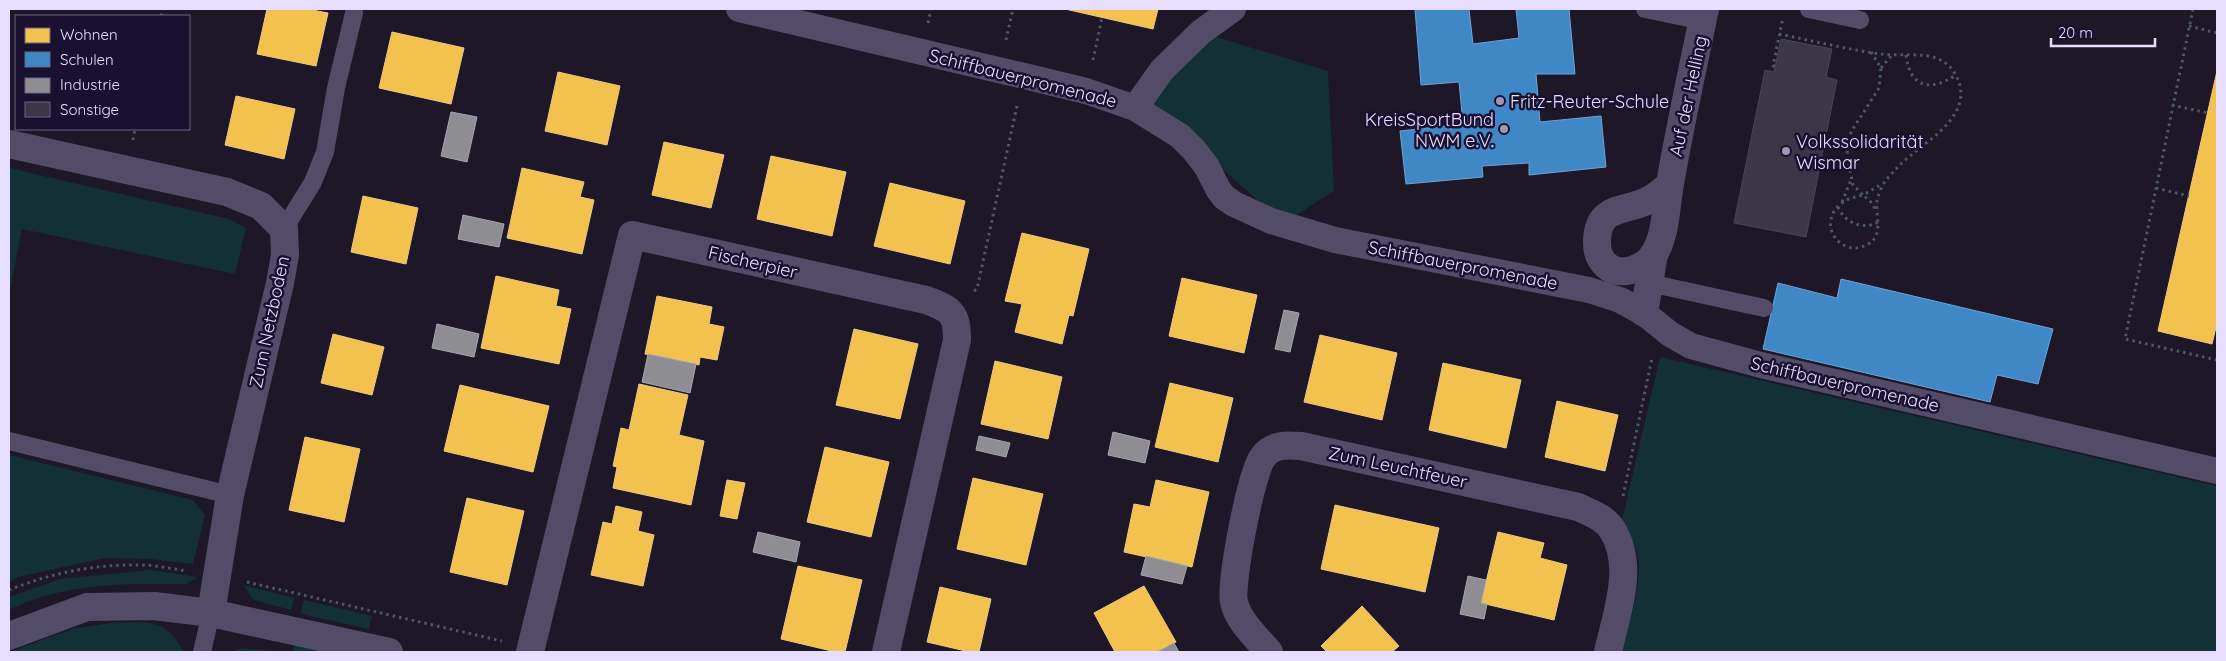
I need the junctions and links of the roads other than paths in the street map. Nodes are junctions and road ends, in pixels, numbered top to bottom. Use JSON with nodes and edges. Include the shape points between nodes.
{"nodes":[{"id":1,"x":739,"y":9,"type":"edge"},
{"id":2,"x":1233,"y":9,"type":"edge"},
{"id":3,"x":1644,"y":9,"type":"edge"},
{"id":4,"x":1809,"y":9,"type":"edge"},
{"id":5,"x":354,"y":13,"type":"dead end"},
{"id":6,"x":1704,"y":15,"type":"edge"},
{"id":7,"x":1860,"y":20,"type":"dead end"},
{"id":8,"x":1135,"y":108,"type":"junction"},
{"id":9,"x":9,"y":144,"type":"edge"},
{"id":10,"x":1670,"y":184,"type":"junction"},
{"id":11,"x":284,"y":229,"type":"junction"},
{"id":12,"x":1654,"y":254,"type":"junction"},
{"id":13,"x":1649,"y":283,"type":"junction"},
{"id":14,"x":1764,"y":308,"type":"dead end"},
{"id":15,"x":1651,"y":319,"type":"junction"},
{"id":16,"x":9,"y":441,"type":"edge"},
{"id":17,"x":2217,"y":471,"type":"edge"},
{"id":18,"x":230,"y":495,"type":"junction"},
{"id":19,"x":211,"y":613,"type":"junction"},
{"id":20,"x":9,"y":636,"type":"edge"},
{"id":21,"x":202,"y":652,"type":"edge"},
{"id":22,"x":389,"y":652,"type":"edge"},
{"id":23,"x":530,"y":652,"type":"edge"},
{"id":24,"x":886,"y":652,"type":"edge"},
{"id":25,"x":1269,"y":652,"type":"edge"},
{"id":26,"x":1608,"y":652,"type":"edge"}],
"edges":[{"from":1,"to":8,"type":"street","name":"Schiffbauerpromenade","via":[[1086,91]]},
{"from":2,"to":8,"type":"street","via":[[1201,32],[1162,70]]},
{"from":3,"to":6,"type":"lane"},
{"from":4,"to":7,"type":"lane"},
{"from":5,"to":11,"type":"lane","via":[[325,152],[313,182]]},
{"from":6,"to":10,"type":"street","name":"Auf der Helling"},
{"from":8,"to":15,"type":"street","name":"Schiffbauerpromenade","via":[[1180,136],[1194,150],[1224,197],[1271,221],[1335,240],[1589,290],[1620,300]]},
{"from":9,"to":11,"type":"street","via":[[227,192],[261,206]]},
{"from":10,"to":12,"type":"street","name":"Auf der Helling","via":[[1662,231]]},
{"from":10,"to":12,"type":"street","via":[[1648,201],[1613,211],[1603,218],[1598,228],[1596,244],[1599,257],[1609,268],[1622,272],[1636,269]]},
{"from":11,"to":18,"type":"street","name":"Zum Netzboden","via":[[285,255],[280,283]]},
{"from":12,"to":13,"type":"street","name":"Auf der Helling"},
{"from":13,"to":14,"type":"lane"},
{"from":13,"to":15,"type":"street","name":"Auf der Helling"},
{"from":15,"to":17,"type":"street","name":"Schiffbauerpromenade","via":[[1691,346],[1761,365]]},
{"from":16,"to":18,"type":"lane"},
{"from":18,"to":19,"type":"street","name":"Zum Netzboden"},
{"from":19,"to":20,"type":"street","via":[[154,606],[87,608]]},
{"from":19,"to":21,"type":"lane"},
{"from":19,"to":22,"type":"street"},
{"from":23,"to":24,"type":"street","name":"Fischerpier","via":[[632,235],[926,300],[952,313],[957,326],[957,340]]},
{"from":25,"to":26,"type":"street","name":"Zum Leuchtfeuer","via":[[1242,620],[1234,604],[1232,588],[1257,466],[1272,448],[1286,445],[1578,507],[1600,517],[1613,531],[1623,574]]}]}
